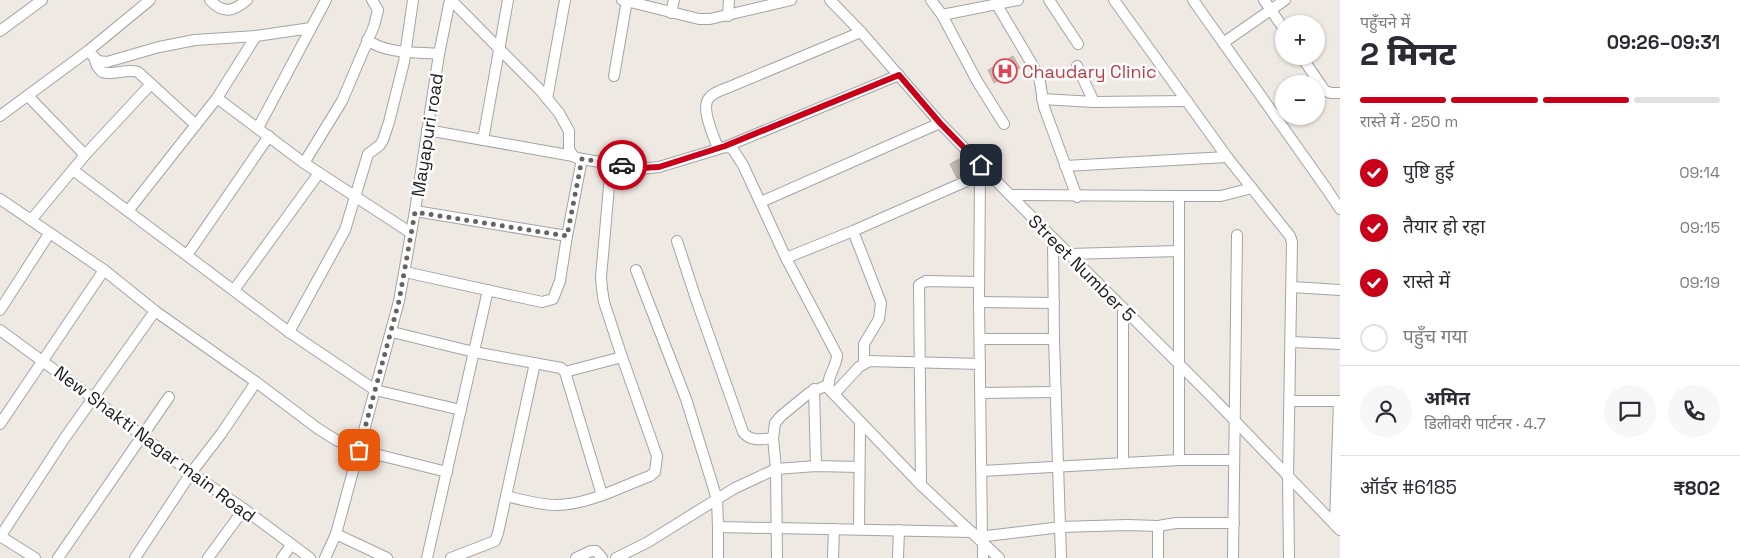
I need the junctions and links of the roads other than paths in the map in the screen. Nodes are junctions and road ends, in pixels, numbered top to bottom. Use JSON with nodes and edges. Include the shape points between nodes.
{"nodes":[{"id":1,"x":42,"y":0,"type":"edge"},
{"id":2,"x":150,"y":0,"type":"edge"},
{"id":3,"x":210,"y":0,"type":"edge"},
{"id":4,"x":247,"y":0,"type":"edge"},
{"id":5,"x":326,"y":0,"type":"edge"},
{"id":6,"x":413,"y":0,"type":"edge"},
{"id":7,"x":450,"y":0,"type":"edge"},
{"id":8,"x":508,"y":0,"type":"edge"},
{"id":9,"x":565,"y":0,"type":"edge"},
{"id":10,"x":626,"y":0,"type":"edge"},
{"id":11,"x":674,"y":0,"type":"edge"},
{"id":12,"x":729,"y":0,"type":"edge"},
{"id":13,"x":791,"y":0,"type":"edge"},
{"id":14,"x":830,"y":0,"type":"edge"},
{"id":15,"x":931,"y":0,"type":"edge"},
{"id":16,"x":1018,"y":0,"type":"edge"},
{"id":17,"x":1049,"y":0,"type":"edge"},
{"id":18,"x":1114,"y":0,"type":"edge"},
{"id":19,"x":1193,"y":0,"type":"edge"},
{"id":20,"x":1264,"y":0,"type":"edge"},
{"id":21,"x":1285,"y":0,"type":"edge"},
{"id":22,"x":371,"y":1,"type":"edge"},
{"id":23,"x":997,"y":5,"type":"junction"},
{"id":24,"x":1271,"y":9,"type":"junction"},
{"id":25,"x":672,"y":14,"type":"junction"},
{"id":26,"x":942,"y":15,"type":"junction"},
{"id":27,"x":1275,"y":15,"type":"edge"},
{"id":28,"x":728,"y":16,"type":"junction"},
{"id":29,"x":311,"y":28,"type":"junction"},
{"id":30,"x":0,"y":31,"type":"edge"},
{"id":31,"x":861,"y":32,"type":"junction"},
{"id":32,"x":256,"y":36,"type":"junction"},
{"id":33,"x":367,"y":40,"type":"junction"},
{"id":34,"x":1223,"y":43,"type":"junction"},
{"id":35,"x":1078,"y":44,"type":"dead end"},
{"id":36,"x":500,"y":50,"type":"junction"},
{"id":37,"x":405,"y":51,"type":"junction"},
{"id":38,"x":91,"y":54,"type":"junction"},
{"id":39,"x":439,"y":54,"type":"junction"},
{"id":40,"x":1307,"y":65,"type":"edge"},
{"id":41,"x":1077,"y":66,"type":"dead end"},
{"id":42,"x":899,"y":75,"type":"junction"},
{"id":43,"x":614,"y":76,"type":"dead end"},
{"id":44,"x":151,"y":84,"type":"junction"},
{"id":45,"x":1340,"y":93,"type":"edge"},
{"id":46,"x":28,"y":96,"type":"junction"},
{"id":47,"x":217,"y":98,"type":"junction"},
{"id":48,"x":547,"y":98,"type":"junction"},
{"id":49,"x":1042,"y":99,"type":"junction"},
{"id":50,"x":1187,"y":101,"type":"junction"},
{"id":51,"x":1094,"y":102,"type":"junction"},
{"id":52,"x":0,"y":116,"type":"edge"},
{"id":53,"x":940,"y":123,"type":"junction"},
{"id":54,"x":1004,"y":124,"type":"dead end"},
{"id":55,"x":196,"y":125,"type":"junction"},
{"id":56,"x":258,"y":128,"type":"junction"},
{"id":57,"x":427,"y":130,"type":"junction"},
{"id":58,"x":269,"y":136,"type":"junction"},
{"id":59,"x":483,"y":140,"type":"junction"},
{"id":60,"x":722,"y":147,"type":"junction"},
{"id":61,"x":85,"y":155,"type":"junction"},
{"id":62,"x":578,"y":157,"type":"junction"},
{"id":63,"x":1227,"y":157,"type":"junction"},
{"id":64,"x":304,"y":163,"type":"junction"},
{"id":65,"x":611,"y":164,"type":"junction"},
{"id":66,"x":1065,"y":166,"type":"junction"},
{"id":67,"x":73,"y":170,"type":"junction"},
{"id":68,"x":319,"y":173,"type":"junction"},
{"id":69,"x":983,"y":173,"type":"junction"},
{"id":70,"x":1252,"y":188,"type":"junction"},
{"id":71,"x":356,"y":196,"type":"junction"},
{"id":72,"x":1010,"y":196,"type":"junction"},
{"id":73,"x":1179,"y":196,"type":"junction"},
{"id":74,"x":1077,"y":197,"type":"junction"},
{"id":75,"x":1,"y":202,"type":"edge"},
{"id":76,"x":760,"y":202,"type":"junction"},
{"id":77,"x":1340,"y":209,"type":"edge"},
{"id":78,"x":128,"y":211,"type":"junction"},
{"id":79,"x":415,"y":212,"type":"junction"},
{"id":80,"x":31,"y":220,"type":"junction"},
{"id":81,"x":853,"y":231,"type":"junction"},
{"id":82,"x":412,"y":233,"type":"junction"},
{"id":83,"x":49,"y":234,"type":"junction"},
{"id":84,"x":1237,"y":235,"type":"dead end"},
{"id":85,"x":567,"y":236,"type":"junction"},
{"id":86,"x":1053,"y":238,"type":"junction"},
{"id":87,"x":677,"y":241,"type":"dead end"},
{"id":88,"x":1179,"y":251,"type":"junction"},
{"id":89,"x":1069,"y":254,"type":"junction"},
{"id":90,"x":187,"y":256,"type":"junction"},
{"id":91,"x":786,"y":258,"type":"junction"},
{"id":92,"x":104,"y":270,"type":"junction"},
{"id":93,"x":636,"y":270,"type":"dead end"},
{"id":94,"x":404,"y":272,"type":"junction"},
{"id":95,"x":979,"y":282,"type":"junction"},
{"id":96,"x":1292,"y":286,"type":"junction"},
{"id":97,"x":234,"y":290,"type":"junction"},
{"id":98,"x":488,"y":290,"type":"junction"},
{"id":99,"x":1340,"y":290,"type":"edge"},
{"id":100,"x":979,"y":302,"type":"junction"},
{"id":101,"x":1054,"y":303,"type":"junction"},
{"id":102,"x":1123,"y":308,"type":"junction"},
{"id":103,"x":0,"y":310,"type":"edge"},
{"id":104,"x":155,"y":311,"type":"junction"},
{"id":105,"x":0,"y":330,"type":"edge"},
{"id":106,"x":289,"y":332,"type":"junction"},
{"id":107,"x":392,"y":332,"type":"junction"},
{"id":108,"x":980,"y":339,"type":"junction"},
{"id":109,"x":1054,"y":339,"type":"junction"},
{"id":110,"x":1291,"y":342,"type":"junction"},
{"id":111,"x":1340,"y":344,"type":"edge"},
{"id":112,"x":474,"y":352,"type":"junction"},
{"id":113,"x":622,"y":357,"type":"junction"},
{"id":114,"x":42,"y":360,"type":"junction"},
{"id":115,"x":919,"y":362,"type":"junction"},
{"id":116,"x":535,"y":363,"type":"junction"},
{"id":117,"x":864,"y":363,"type":"junction"},
{"id":118,"x":980,"y":364,"type":"junction"},
{"id":119,"x":1180,"y":365,"type":"junction"},
{"id":120,"x":565,"y":372,"type":"junction"},
{"id":121,"x":256,"y":382,"type":"junction"},
{"id":122,"x":828,"y":385,"type":"junction"},
{"id":123,"x":814,"y":389,"type":"junction"},
{"id":124,"x":376,"y":390,"type":"junction"},
{"id":125,"x":1056,"y":392,"type":"junction"},
{"id":126,"x":834,"y":394,"type":"junction"},
{"id":127,"x":981,"y":394,"type":"junction"},
{"id":128,"x":169,"y":397,"type":"dead end"},
{"id":129,"x":94,"y":399,"type":"junction"},
{"id":130,"x":1290,"y":401,"type":"junction"},
{"id":131,"x":1340,"y":401,"type":"edge"},
{"id":132,"x":461,"y":410,"type":"junction"},
{"id":133,"x":1234,"y":420,"type":"junction"},
{"id":134,"x":860,"y":422,"type":"junction"},
{"id":135,"x":0,"y":424,"type":"edge"},
{"id":136,"x":142,"y":436,"type":"junction"},
{"id":137,"x":773,"y":438,"type":"junction"},
{"id":138,"x":359,"y":450,"type":"junction"},
{"id":139,"x":1179,"y":460,"type":"junction"},
{"id":140,"x":1234,"y":460,"type":"junction"},
{"id":141,"x":1123,"y":463,"type":"junction"},
{"id":142,"x":816,"y":466,"type":"junction"},
{"id":143,"x":1059,"y":466,"type":"junction"},
{"id":144,"x":859,"y":467,"type":"junction"},
{"id":145,"x":776,"y":469,"type":"junction"},
{"id":146,"x":982,"y":471,"type":"junction"},
{"id":147,"x":447,"y":472,"type":"junction"},
{"id":148,"x":191,"y":474,"type":"junction"},
{"id":149,"x":1288,"y":476,"type":"junction"},
{"id":150,"x":921,"y":485,"type":"junction"},
{"id":151,"x":602,"y":495,"type":"junction"},
{"id":152,"x":506,"y":496,"type":"junction"},
{"id":153,"x":717,"y":499,"type":"junction"},
{"id":154,"x":244,"y":509,"type":"junction"},
{"id":155,"x":1234,"y":523,"type":"junction"},
{"id":156,"x":1158,"y":526,"type":"junction"},
{"id":157,"x":718,"y":527,"type":"junction"},
{"id":158,"x":1061,"y":527,"type":"junction"},
{"id":159,"x":778,"y":528,"type":"junction"},
{"id":160,"x":1338,"y":528,"type":"edge"},
{"id":161,"x":834,"y":529,"type":"junction"},
{"id":162,"x":859,"y":529,"type":"junction"},
{"id":163,"x":899,"y":530,"type":"junction"},
{"id":164,"x":336,"y":534,"type":"junction"},
{"id":165,"x":0,"y":536,"type":"edge"},
{"id":166,"x":978,"y":537,"type":"junction"},
{"id":167,"x":291,"y":545,"type":"junction"},
{"id":168,"x":35,"y":558,"type":"edge"},
{"id":169,"x":58,"y":558,"type":"edge"},
{"id":170,"x":135,"y":558,"type":"edge"},
{"id":171,"x":208,"y":558,"type":"edge"},
{"id":172,"x":282,"y":558,"type":"edge"},
{"id":173,"x":310,"y":558,"type":"edge"},
{"id":174,"x":325,"y":558,"type":"edge"},
{"id":175,"x":387,"y":558,"type":"edge"},
{"id":176,"x":427,"y":558,"type":"edge"},
{"id":177,"x":451,"y":558,"type":"edge"},
{"id":178,"x":576,"y":558,"type":"edge"},
{"id":179,"x":602,"y":558,"type":"edge"},
{"id":180,"x":616,"y":558,"type":"edge"},
{"id":181,"x":718,"y":558,"type":"edge"},
{"id":182,"x":777,"y":558,"type":"edge"},
{"id":183,"x":833,"y":558,"type":"edge"},
{"id":184,"x":898,"y":558,"type":"edge"},
{"id":185,"x":982,"y":558,"type":"edge"},
{"id":186,"x":999,"y":558,"type":"edge"},
{"id":187,"x":1061,"y":558,"type":"edge"},
{"id":188,"x":1158,"y":558,"type":"edge"},
{"id":189,"x":1234,"y":558,"type":"edge"},
{"id":190,"x":1289,"y":558,"type":"edge"}],
"edges":[{"from":1,"to":30,"type":"street"},
{"from":2,"to":38,"type":"street"},
{"from":3,"to":4,"type":"street","via":[[223,10],[230,10]]},
{"from":5,"to":29,"type":"street"},
{"from":6,"to":37,"type":"street"},
{"from":7,"to":36,"type":"street"},
{"from":7,"to":39,"type":"street","name":"Mayapuri road"},
{"from":8,"to":36,"type":"street"},
{"from":9,"to":48,"type":"street"},
{"from":10,"to":25,"type":"street"},
{"from":10,"to":43,"type":"street"},
{"from":11,"to":25,"type":"street"},
{"from":12,"to":28,"type":"street"},
{"from":13,"to":28,"type":"street"},
{"from":14,"to":31,"type":"street","name":"Street Number 5"},
{"from":15,"to":26,"type":"street"},
{"from":16,"to":23,"type":"street"},
{"from":17,"to":35,"type":"street"},
{"from":18,"to":50,"type":"street"},
{"from":19,"to":34,"type":"street"},
{"from":20,"to":24,"type":"street"},
{"from":21,"to":24,"type":"street"},
{"from":22,"to":33,"type":"street","via":[[378,10]]},
{"from":23,"to":26,"type":"street"},
{"from":23,"to":49,"type":"street","via":[[1040,76]]},
{"from":24,"to":27,"type":"street"},
{"from":24,"to":34,"type":"street"},
{"from":25,"to":28,"type":"street","via":[[699,19]]},
{"from":26,"to":54,"type":"street"},
{"from":29,"to":32,"type":"street"},
{"from":29,"to":56,"type":"street"},
{"from":31,"to":42,"type":"street","name":"Street Number 5"},
{"from":31,"to":60,"type":"street","via":[[709,98],[707,114]]},
{"from":32,"to":38,"type":"street","via":[[177,43],[107,62],[98,61]]},
{"from":32,"to":47,"type":"street"},
{"from":33,"to":37,"type":"street","via":[[381,48]]},
{"from":33,"to":64,"type":"street","via":[[342,101]]},
{"from":34,"to":77,"type":"street"},
{"from":36,"to":48,"type":"street"},
{"from":36,"to":59,"type":"street"},
{"from":37,"to":39,"type":"street"},
{"from":37,"to":71,"type":"street","via":[[386,134],[380,145],[368,154]]},
{"from":38,"to":44,"type":"street","via":[[102,72],[135,71]]},
{"from":38,"to":46,"type":"street"},
{"from":39,"to":57,"type":"street","name":"Mayapuri road"},
{"from":40,"to":45,"type":"street","via":[[1324,91]]},
{"from":41,"to":51,"type":"street"},
{"from":42,"to":53,"type":"street","name":"Street Number 5"},
{"from":42,"to":60,"type":"street"},
{"from":44,"to":55,"type":"street"},
{"from":44,"to":61,"type":"street"},
{"from":46,"to":52,"type":"street"},
{"from":46,"to":61,"type":"street"},
{"from":47,"to":55,"type":"street"},
{"from":47,"to":56,"type":"street"},
{"from":48,"to":62,"type":"street","via":[[565,122],[569,149]]},
{"from":49,"to":51,"type":"street"},
{"from":49,"to":66,"type":"street"},
{"from":50,"to":51,"type":"street"},
{"from":50,"to":63,"type":"street"},
{"from":53,"to":69,"type":"street","name":"Street Number 5"},
{"from":53,"to":76,"type":"street"},
{"from":55,"to":78,"type":"street"},
{"from":56,"to":58,"type":"street"},
{"from":57,"to":59,"type":"street"},
{"from":57,"to":79,"type":"street","name":"Mayapuri road"},
{"from":58,"to":64,"type":"street"},
{"from":58,"to":90,"type":"street"},
{"from":59,"to":62,"type":"street"},
{"from":60,"to":65,"type":"street","via":[[659,167]]},
{"from":60,"to":76,"type":"street","via":[[729,146],[736,152]]},
{"from":61,"to":67,"type":"street"},
{"from":62,"to":65,"type":"street"},
{"from":62,"to":85,"type":"street"},
{"from":63,"to":66,"type":"street"},
{"from":63,"to":70,"type":"street"},
{"from":64,"to":68,"type":"street"},
{"from":65,"to":113,"type":"street","via":[[601,277]]},
{"from":66,"to":74,"type":"street"},
{"from":67,"to":78,"type":"street"},
{"from":67,"to":80,"type":"street"},
{"from":68,"to":71,"type":"street"},
{"from":68,"to":97,"type":"street"},
{"from":69,"to":72,"type":"street","name":"Street Number 5"},
{"from":69,"to":81,"type":"street"},
{"from":69,"to":95,"type":"street"},
{"from":70,"to":73,"type":"street","via":[[1221,196]]},
{"from":70,"to":96,"type":"street","via":[[1290,236]]},
{"from":71,"to":82,"type":"street"},
{"from":71,"to":106,"type":"street","via":[[345,230]]},
{"from":72,"to":74,"type":"street"},
{"from":72,"to":86,"type":"street","name":"Street Number 5"},
{"from":73,"to":74,"type":"street"},
{"from":73,"to":88,"type":"street"},
{"from":75,"to":80,"type":"street"},
{"from":76,"to":91,"type":"street"},
{"from":78,"to":90,"type":"street"},
{"from":79,"to":82,"type":"street","name":"Mayapuri road"},
{"from":79,"to":85,"type":"street"},
{"from":80,"to":83,"type":"street"},
{"from":81,"to":91,"type":"street"},
{"from":81,"to":117,"type":"street","via":[[881,303],[879,319],[864,344]]},
{"from":82,"to":94,"type":"street","name":"Mayapuri road"},
{"from":83,"to":92,"type":"street"},
{"from":83,"to":103,"type":"street"},
{"from":84,"to":133,"type":"street"},
{"from":85,"to":98,"type":"street","via":[[560,281],[553,299],[542,302]]},
{"from":86,"to":89,"type":"street","name":"Street Number 5"},
{"from":86,"to":101,"type":"street"},
{"from":87,"to":137,"type":"street","via":[[744,432],[751,439]]},
{"from":88,"to":89,"type":"street"},
{"from":88,"to":119,"type":"street"},
{"from":89,"to":102,"type":"street","name":"Street Number 5"},
{"from":90,"to":97,"type":"street"},
{"from":91,"to":122,"type":"street","via":[[837,355]]},
{"from":92,"to":104,"type":"street"},
{"from":92,"to":114,"type":"street"},
{"from":93,"to":153,"type":"street","via":[[686,399]]},
{"from":94,"to":98,"type":"street"},
{"from":94,"to":107,"type":"street","name":"Mayapuri road"},
{"from":95,"to":100,"type":"street"},
{"from":95,"to":115,"type":"street","via":[[920,283]]},
{"from":96,"to":99,"type":"street"},
{"from":96,"to":110,"type":"street"},
{"from":97,"to":106,"type":"street"},
{"from":98,"to":112,"type":"street"},
{"from":100,"to":101,"type":"street"},
{"from":100,"to":108,"type":"street"},
{"from":101,"to":109,"type":"street"},
{"from":102,"to":119,"type":"street","name":"Street Number 5"},
{"from":102,"to":141,"type":"street"},
{"from":104,"to":121,"type":"street"},
{"from":104,"to":129,"type":"street"},
{"from":105,"to":114,"type":"street","name":"New Shakti Nagar main Road"},
{"from":106,"to":124,"type":"street"},
{"from":107,"to":112,"type":"street"},
{"from":107,"to":124,"type":"street","name":"Mayapuri road"},
{"from":108,"to":109,"type":"street"},
{"from":108,"to":118,"type":"street"},
{"from":109,"to":125,"type":"street"},
{"from":110,"to":111,"type":"street"},
{"from":110,"to":130,"type":"street"},
{"from":112,"to":116,"type":"street"},
{"from":112,"to":132,"type":"street"},
{"from":113,"to":120,"type":"street"},
{"from":113,"to":151,"type":"street","via":[[657,456],[657,465],[650,476]]},
{"from":114,"to":129,"type":"street","name":"New Shakti Nagar main Road"},
{"from":114,"to":135,"type":"street"},
{"from":115,"to":117,"type":"street","via":[[877,360]]},
{"from":115,"to":118,"type":"street"},
{"from":115,"to":150,"type":"street"},
{"from":116,"to":120,"type":"street","via":[[561,368]]},
{"from":116,"to":152,"type":"street"},
{"from":117,"to":126,"type":"street"},
{"from":118,"to":127,"type":"street"},
{"from":119,"to":133,"type":"street","name":"Street Number 5"},
{"from":119,"to":139,"type":"street"},
{"from":120,"to":151,"type":"street"},
{"from":121,"to":138,"type":"street","via":[[317,428]]},
{"from":121,"to":148,"type":"street"},
{"from":122,"to":123,"type":"street"},
{"from":122,"to":126,"type":"street"},
{"from":123,"to":137,"type":"street","via":[[777,419]]},
{"from":123,"to":142,"type":"street"},
{"from":124,"to":132,"type":"street"},
{"from":124,"to":138,"type":"street","name":"Mayapuri road"},
{"from":125,"to":127,"type":"street"},
{"from":125,"to":143,"type":"street"},
{"from":126,"to":134,"type":"street"},
{"from":127,"to":146,"type":"street"},
{"from":128,"to":136,"type":"street"},
{"from":129,"to":136,"type":"street","name":"New Shakti Nagar main Road"},
{"from":129,"to":165,"type":"street"},
{"from":130,"to":131,"type":"street"},
{"from":130,"to":149,"type":"street"},
{"from":131,"to":160,"type":"street"},
{"from":132,"to":147,"type":"street"},
{"from":133,"to":140,"type":"street"},
{"from":133,"to":149,"type":"street","name":"Street Number 5"},
{"from":134,"to":144,"type":"street"},
{"from":134,"to":150,"type":"street"},
{"from":136,"to":148,"type":"street","name":"New Shakti Nagar main Road"},
{"from":136,"to":169,"type":"street"},
{"from":137,"to":145,"type":"street"},
{"from":138,"to":147,"type":"street"},
{"from":138,"to":164,"type":"street","name":"Mayapuri road"},
{"from":139,"to":140,"type":"street"},
{"from":139,"to":141,"type":"street"},
{"from":140,"to":155,"type":"street"},
{"from":141,"to":143,"type":"street"},
{"from":142,"to":144,"type":"street"},
{"from":142,"to":145,"type":"street"},
{"from":143,"to":146,"type":"street"},
{"from":143,"to":158,"type":"street"},
{"from":144,"to":162,"type":"street"},
{"from":145,"to":153,"type":"street"},
{"from":145,"to":159,"type":"street"},
{"from":146,"to":166,"type":"street"},
{"from":147,"to":176,"type":"street"},
{"from":148,"to":154,"type":"street","name":"New Shakti Nagar main Road"},
{"from":148,"to":170,"type":"street"},
{"from":149,"to":160,"type":"street","name":"Street Number 5"},
{"from":149,"to":190,"type":"street"},
{"from":150,"to":166,"type":"street"},
{"from":151,"to":152,"type":"street","via":[[556,505]]},
{"from":152,"to":177,"type":"street","via":[[495,541]]},
{"from":153,"to":157,"type":"street"},
{"from":153,"to":180,"type":"street"},
{"from":154,"to":167,"type":"street","name":"New Shakti Nagar main Road"},
{"from":154,"to":171,"type":"street"},
{"from":155,"to":156,"type":"street"},
{"from":155,"to":189,"type":"street"},
{"from":156,"to":158,"type":"street"},
{"from":156,"to":188,"type":"street"},
{"from":157,"to":159,"type":"street"},
{"from":157,"to":181,"type":"street"},
{"from":158,"to":166,"type":"street"},
{"from":158,"to":187,"type":"street"},
{"from":159,"to":161,"type":"street"},
{"from":159,"to":182,"type":"street"},
{"from":161,"to":162,"type":"street"},
{"from":161,"to":183,"type":"street"},
{"from":162,"to":163,"type":"street"},
{"from":163,"to":166,"type":"street"},
{"from":163,"to":184,"type":"street"},
{"from":164,"to":174,"type":"street","name":"Mayapuri road"},
{"from":164,"to":175,"type":"street"},
{"from":165,"to":168,"type":"street"},
{"from":166,"to":185,"type":"street"},
{"from":166,"to":186,"type":"street"},
{"from":167,"to":172,"type":"street"},
{"from":167,"to":173,"type":"street","name":"New Shakti Nagar main Road"},
{"from":178,"to":179,"type":"street","via":[[591,551],[596,551]]}]}
